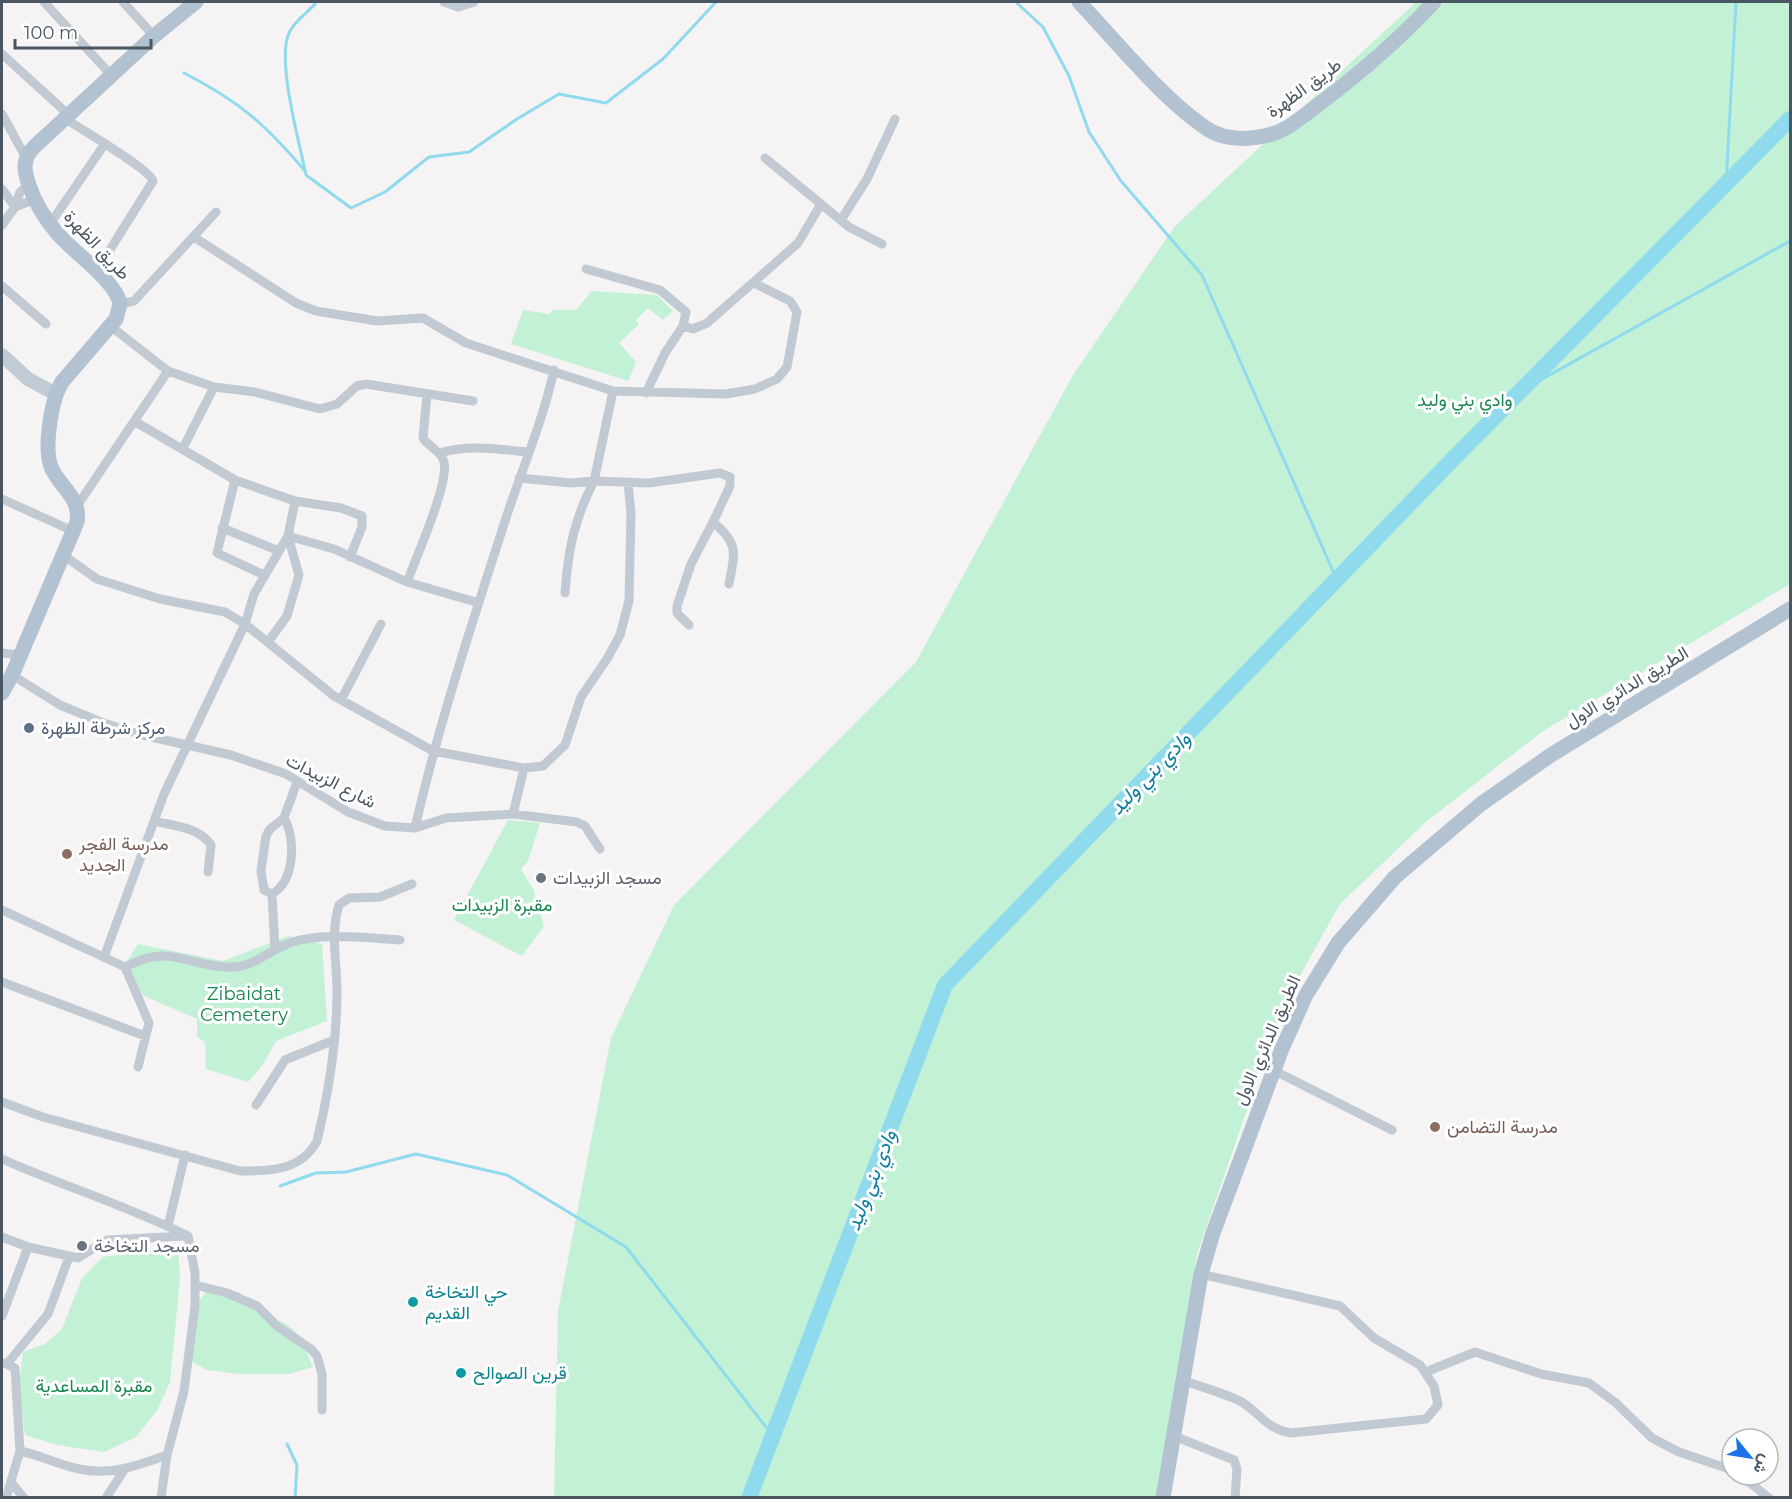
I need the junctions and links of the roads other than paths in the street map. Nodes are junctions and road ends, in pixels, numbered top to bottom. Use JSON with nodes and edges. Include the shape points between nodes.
{"nodes":[{"id":1,"x":44,"y":2,"type":"edge"},
{"id":2,"x":123,"y":2,"type":"edge"},
{"id":3,"x":196,"y":2,"type":"edge"},
{"id":4,"x":444,"y":2,"type":"edge"},
{"id":5,"x":474,"y":2,"type":"edge"},
{"id":6,"x":1079,"y":2,"type":"edge"},
{"id":7,"x":1434,"y":2,"type":"edge"},
{"id":8,"x":154,"y":36,"type":"junction"},
{"id":9,"x":2,"y":54,"type":"edge"},
{"id":10,"x":111,"y":75,"type":"junction"},
{"id":11,"x":2,"y":114,"type":"edge"},
{"id":12,"x":67,"y":117,"type":"junction"},
{"id":13,"x":895,"y":118,"type":"dead end"},
{"id":14,"x":104,"y":145,"type":"junction"},
{"id":15,"x":26,"y":158,"type":"junction"},
{"id":16,"x":765,"y":159,"type":"dead end"},
{"id":17,"x":2,"y":189,"type":"edge"},
{"id":18,"x":32,"y":192,"type":"junction"},
{"id":19,"x":822,"y":204,"type":"junction"},
{"id":20,"x":15,"y":207,"type":"junction"},
{"id":21,"x":216,"y":212,"type":"dead end"},
{"id":22,"x":841,"y":220,"type":"junction"},
{"id":23,"x":50,"y":224,"type":"junction"},
{"id":24,"x":2,"y":225,"type":"edge"},
{"id":25,"x":194,"y":237,"type":"junction"},
{"id":26,"x":882,"y":244,"type":"dead end"},
{"id":27,"x":586,"y":269,"type":"dead end"},
{"id":28,"x":96,"y":272,"type":"junction"},
{"id":29,"x":754,"y":283,"type":"junction"},
{"id":30,"x":2,"y":286,"type":"edge"},
{"id":31,"x":120,"y":304,"type":"junction"},
{"id":32,"x":46,"y":324,"type":"dead end"},
{"id":33,"x":109,"y":326,"type":"junction"},
{"id":34,"x":683,"y":326,"type":"junction"},
{"id":35,"x":2,"y":355,"type":"edge"},
{"id":36,"x":554,"y":370,"type":"junction"},
{"id":37,"x":168,"y":371,"type":"junction"},
{"id":38,"x":214,"y":387,"type":"junction"},
{"id":39,"x":613,"y":391,"type":"junction"},
{"id":40,"x":646,"y":393,"type":"junction"},
{"id":41,"x":56,"y":394,"type":"junction"},
{"id":42,"x":427,"y":394,"type":"junction"},
{"id":43,"x":473,"y":401,"type":"dead end"},
{"id":44,"x":134,"y":421,"type":"junction"},
{"id":45,"x":183,"y":448,"type":"junction"},
{"id":46,"x":528,"y":452,"type":"junction"},
{"id":47,"x":439,"y":453,"type":"junction"},
{"id":48,"x":519,"y":478,"type":"junction"},
{"id":49,"x":235,"y":480,"type":"junction"},
{"id":50,"x":594,"y":481,"type":"junction"},
{"id":51,"x":628,"y":483,"type":"junction"},
{"id":52,"x":2,"y":499,"type":"edge"},
{"id":53,"x":295,"y":501,"type":"junction"},
{"id":54,"x":77,"y":506,"type":"junction"},
{"id":55,"x":713,"y":522,"type":"junction"},
{"id":56,"x":222,"y":528,"type":"junction"},
{"id":57,"x":73,"y":531,"type":"junction"},
{"id":58,"x":288,"y":536,"type":"junction"},
{"id":59,"x":279,"y":551,"type":"junction"},
{"id":60,"x":63,"y":555,"type":"junction"},
{"id":61,"x":350,"y":557,"type":"junction"},
{"id":62,"x":264,"y":575,"type":"junction"},
{"id":63,"x":407,"y":582,"type":"junction"},
{"id":64,"x":729,"y":584,"type":"dead end"},
{"id":65,"x":565,"y":593,"type":"dead end"},
{"id":66,"x":479,"y":603,"type":"junction"},
{"id":67,"x":1791,"y":609,"type":"edge"},
{"id":68,"x":245,"y":624,"type":"junction"},
{"id":69,"x":381,"y":624,"type":"dead end"},
{"id":70,"x":689,"y":625,"type":"dead end"},
{"id":71,"x":268,"y":642,"type":"junction"},
{"id":72,"x":2,"y":653,"type":"edge"},
{"id":73,"x":20,"y":655,"type":"junction"},
{"id":74,"x":12,"y":675,"type":"junction"},
{"id":75,"x":2,"y":693,"type":"edge"},
{"id":76,"x":341,"y":700,"type":"junction"},
{"id":77,"x":187,"y":744,"type":"junction"},
{"id":78,"x":433,"y":751,"type":"junction"},
{"id":79,"x":524,"y":768,"type":"junction"},
{"id":80,"x":297,"y":782,"type":"junction"},
{"id":81,"x":513,"y":814,"type":"junction"},
{"id":82,"x":284,"y":818,"type":"junction"},
{"id":83,"x":154,"y":821,"type":"junction"},
{"id":84,"x":415,"y":828,"type":"junction"},
{"id":85,"x":600,"y":849,"type":"dead end"},
{"id":86,"x":208,"y":872,"type":"dead end"},
{"id":87,"x":412,"y":884,"type":"dead end"},
{"id":88,"x":272,"y":894,"type":"junction"},
{"id":89,"x":2,"y":910,"type":"edge"},
{"id":90,"x":334,"y":938,"type":"junction"},
{"id":91,"x":400,"y":940,"type":"dead end"},
{"id":92,"x":275,"y":950,"type":"junction"},
{"id":93,"x":104,"y":957,"type":"junction"},
{"id":94,"x":125,"y":967,"type":"junction"},
{"id":95,"x":2,"y":982,"type":"edge"},
{"id":96,"x":145,"y":1036,"type":"junction"},
{"id":97,"x":334,"y":1040,"type":"junction"},
{"id":98,"x":138,"y":1067,"type":"dead end"},
{"id":99,"x":1273,"y":1070,"type":"junction"},
{"id":100,"x":2,"y":1102,"type":"edge"},
{"id":101,"x":256,"y":1105,"type":"dead end"},
{"id":102,"x":1392,"y":1131,"type":"dead end"},
{"id":103,"x":185,"y":1155,"type":"junction"},
{"id":104,"x":2,"y":1159,"type":"edge"},
{"id":105,"x":168,"y":1226,"type":"junction"},
{"id":106,"x":188,"y":1236,"type":"junction"},
{"id":107,"x":2,"y":1237,"type":"edge"},
{"id":108,"x":28,"y":1247,"type":"junction"},
{"id":109,"x":69,"y":1257,"type":"junction"},
{"id":110,"x":1201,"y":1274,"type":"junction"},
{"id":111,"x":195,"y":1285,"type":"junction"},
{"id":112,"x":2,"y":1316,"type":"edge"},
{"id":113,"x":8,"y":1365,"type":"edge"},
{"id":114,"x":1426,"y":1372,"type":"junction"},
{"id":115,"x":1182,"y":1380,"type":"junction"},
{"id":116,"x":322,"y":1410,"type":"dead end"},
{"id":117,"x":1174,"y":1436,"type":"junction"},
{"id":118,"x":20,"y":1451,"type":"junction"},
{"id":119,"x":167,"y":1455,"type":"junction"},
{"id":120,"x":1720,"y":1466,"type":"edge"},
{"id":121,"x":124,"y":1470,"type":"junction"},
{"id":122,"x":11,"y":1482,"type":"junction"},
{"id":123,"x":1756,"y":1487,"type":"edge"},
{"id":124,"x":6,"y":1497,"type":"edge"},
{"id":125,"x":24,"y":1497,"type":"edge"},
{"id":126,"x":106,"y":1497,"type":"edge"},
{"id":127,"x":161,"y":1497,"type":"edge"},
{"id":128,"x":1163,"y":1497,"type":"edge"},
{"id":129,"x":1235,"y":1497,"type":"edge"},
{"id":130,"x":1769,"y":1497,"type":"edge"}],
"edges":[{"from":1,"to":10,"type":"street"},
{"from":2,"to":8,"type":"street"},
{"from":3,"to":8,"type":"main road"},
{"from":4,"to":5,"type":"street","via":[[458,8]]},
{"from":6,"to":7,"type":"main road","name":"طريق الظهرة","via":[[1176,103],[1210,131],[1252,139],[1292,125],[1341,87]]},
{"from":8,"to":10,"type":"main road"},
{"from":9,"to":12,"type":"street"},
{"from":10,"to":12,"type":"main road"},
{"from":11,"to":15,"type":"street"},
{"from":12,"to":14,"type":"street"},
{"from":12,"to":15,"type":"main road"},
{"from":13,"to":22,"type":"street","via":[[867,179]]},
{"from":14,"to":23,"type":"street"},
{"from":14,"to":28,"type":"street","via":[[140,166],[153,181]]},
{"from":15,"to":18,"type":"main road","name":"طريق الظهرة","via":[[24,171]]},
{"from":16,"to":19,"type":"street"},
{"from":17,"to":20,"type":"street"},
{"from":18,"to":20,"type":"street"},
{"from":18,"to":20,"type":"street","via":[[20,192]]},
{"from":18,"to":23,"type":"main road","name":"طريق الظهرة"},
{"from":19,"to":22,"type":"street"},
{"from":19,"to":29,"type":"street","via":[[798,243]]},
{"from":20,"to":24,"type":"street"},
{"from":21,"to":25,"type":"street"},
{"from":22,"to":26,"type":"street"},
{"from":23,"to":28,"type":"main road","name":"طريق الظهرة"},
{"from":25,"to":31,"type":"street","via":[[134,301]]},
{"from":25,"to":36,"type":"street","via":[[297,303],[316,311],[376,321],[423,318],[466,343]]},
{"from":27,"to":34,"type":"street","via":[[660,290],[686,312]]},
{"from":28,"to":31,"type":"main road","name":"طريق الظهرة","via":[[115,290]]},
{"from":29,"to":34,"type":"street","via":[[699,328]]},
{"from":29,"to":40,"type":"street","via":[[795,306],[797,321],[783,374],[739,394]]},
{"from":30,"to":32,"type":"street"},
{"from":31,"to":33,"type":"main road","name":"طريق الظهرة"},
{"from":33,"to":37,"type":"street"},
{"from":33,"to":41,"type":"main road","name":"طريق الظهرة"},
{"from":34,"to":40,"type":"street"},
{"from":35,"to":41,"type":"main road","via":[[28,379]]},
{"from":36,"to":39,"type":"street"},
{"from":36,"to":46,"type":"street"},
{"from":37,"to":38,"type":"street"},
{"from":37,"to":44,"type":"street"},
{"from":38,"to":42,"type":"street","via":[[255,392],[320,409],[337,404],[357,386],[366,384]]},
{"from":38,"to":45,"type":"street"},
{"from":39,"to":40,"type":"street"},
{"from":39,"to":50,"type":"street"},
{"from":41,"to":54,"type":"main road","name":"طريق الظهرة","via":[[49,461]]},
{"from":42,"to":43,"type":"street"},
{"from":42,"to":47,"type":"street","via":[[423,438]]},
{"from":44,"to":45,"type":"street"},
{"from":44,"to":54,"type":"street"},
{"from":45,"to":49,"type":"street"},
{"from":46,"to":47,"type":"street","via":[[474,447]]},
{"from":46,"to":48,"type":"street"},
{"from":47,"to":63,"type":"street","via":[[445,463],[441,489]]},
{"from":48,"to":50,"type":"street"},
{"from":48,"to":66,"type":"street"},
{"from":49,"to":53,"type":"street"},
{"from":49,"to":56,"type":"street"},
{"from":50,"to":51,"type":"street"},
{"from":50,"to":65,"type":"street","via":[[568,549]]},
{"from":51,"to":55,"type":"street","via":[[725,473],[732,481]]},
{"from":51,"to":79,"type":"street","via":[[631,576],[620,635],[581,697],[565,746],[543,766]]},
{"from":52,"to":57,"type":"street"},
{"from":53,"to":58,"type":"street"},
{"from":53,"to":61,"type":"street","via":[[340,508],[362,516],[362,527]]},
{"from":54,"to":57,"type":"main road"},
{"from":55,"to":64,"type":"street","via":[[732,540],[734,559]]},
{"from":55,"to":70,"type":"street","via":[[691,564],[677,606],[677,613]]},
{"from":56,"to":59,"type":"street"},
{"from":56,"to":62,"type":"street","via":[[216,549],[219,556]]},
{"from":57,"to":60,"type":"main road"},
{"from":58,"to":59,"type":"street"},
{"from":58,"to":61,"type":"street","via":[[320,543]]},
{"from":58,"to":71,"type":"street","via":[[299,575],[287,616]]},
{"from":59,"to":62,"type":"street"},
{"from":60,"to":68,"type":"street","via":[[97,579],[160,599],[213,608]]},
{"from":60,"to":73,"type":"main road"},
{"from":61,"to":63,"type":"street"},
{"from":62,"to":68,"type":"street"},
{"from":63,"to":66,"type":"street"},
{"from":66,"to":78,"type":"street"},
{"from":67,"to":99,"type":"main road","name":"الطريق الدائري الاول","via":[[1551,755],[1481,804],[1395,877],[1338,943],[1306,994]]},
{"from":68,"to":71,"type":"street"},
{"from":68,"to":77,"type":"street"},
{"from":69,"to":76,"type":"street"},
{"from":71,"to":76,"type":"street"},
{"from":72,"to":73,"type":"street"},
{"from":73,"to":74,"type":"main road"},
{"from":74,"to":75,"type":"main road"},
{"from":74,"to":77,"type":"street","name":"شارع الزبيدات","via":[[60,705],[101,722]]},
{"from":76,"to":78,"type":"street"},
{"from":77,"to":80,"type":"street","name":"شارع الزبيدات","via":[[259,764]]},
{"from":77,"to":83,"type":"street"},
{"from":78,"to":79,"type":"street"},
{"from":78,"to":84,"type":"street"},
{"from":79,"to":81,"type":"street"},
{"from":80,"to":82,"type":"street"},
{"from":80,"to":84,"type":"street","name":"شارع الزبيدات","via":[[348,812],[385,825]]},
{"from":81,"to":84,"type":"street","name":"شارع الزبيدات","via":[[446,818]]},
{"from":81,"to":85,"type":"street","name":"شارع الزبيدات","via":[[577,822],[585,826]]},
{"from":82,"to":88,"type":"street","via":[[292,839],[289,869],[283,884]]},
{"from":82,"to":88,"type":"street","via":[[270,829],[263,849],[261,881],[264,890]]},
{"from":83,"to":86,"type":"street","via":[[207,838],[211,845]]},
{"from":83,"to":93,"type":"street"},
{"from":87,"to":90,"type":"street","via":[[380,897],[341,901]]},
{"from":88,"to":92,"type":"street"},
{"from":89,"to":93,"type":"street"},
{"from":90,"to":91,"type":"street"},
{"from":90,"to":92,"type":"street","via":[[291,943]]},
{"from":90,"to":97,"type":"street"},
{"from":92,"to":94,"type":"street","via":[[247,966],[228,968],[152,955]]},
{"from":93,"to":94,"type":"street"},
{"from":94,"to":96,"type":"street","via":[[148,1016]]},
{"from":95,"to":96,"type":"street"},
{"from":96,"to":98,"type":"street"},
{"from":97,"to":101,"type":"street","via":[[285,1060]]},
{"from":97,"to":103,"type":"street","via":[[332,1075],[317,1141],[303,1159],[272,1171],[240,1172]]},
{"from":99,"to":102,"type":"street"},
{"from":99,"to":110,"type":"main road","name":"الطريق الدائري الاول"},
{"from":100,"to":103,"type":"street","via":[[43,1117]]},
{"from":103,"to":105,"type":"street"},
{"from":104,"to":105,"type":"street"},
{"from":105,"to":106,"type":"street"},
{"from":106,"to":109,"type":"street","via":[[107,1240],[78,1258]]},
{"from":106,"to":111,"type":"street"},
{"from":107,"to":108,"type":"street"},
{"from":108,"to":109,"type":"street"},
{"from":108,"to":112,"type":"street"},
{"from":109,"to":113,"type":"street","via":[[48,1314]]},
{"from":110,"to":114,"type":"street","via":[[1340,1306],[1363,1329],[1410,1357]]},
{"from":110,"to":115,"type":"main road","name":"الطريق الدائري الاول"},
{"from":111,"to":116,"type":"street","via":[[257,1306],[278,1327],[311,1349],[320,1364]]},
{"from":111,"to":119,"type":"street","via":[[184,1391]]},
{"from":113,"to":118,"type":"street"},
{"from":114,"to":115,"type":"street","via":[[1438,1405],[1426,1419],[1291,1433],[1265,1424],[1241,1402]]},
{"from":114,"to":120,"type":"street","via":[[1475,1352],[1541,1374],[1589,1383],[1652,1438]]},
{"from":115,"to":117,"type":"main road","name":"الطريق الدائري الاول"},
{"from":117,"to":128,"type":"main road","name":"الطريق الدائري الاول"},
{"from":117,"to":129,"type":"street","via":[[1234,1460]]},
{"from":118,"to":121,"type":"street","via":[[79,1469]]},
{"from":118,"to":122,"type":"street"},
{"from":119,"to":121,"type":"street"},
{"from":119,"to":127,"type":"street"},
{"from":121,"to":126,"type":"street"},
{"from":122,"to":124,"type":"street"},
{"from":122,"to":125,"type":"street"},
{"from":123,"to":130,"type":"street"}]}
